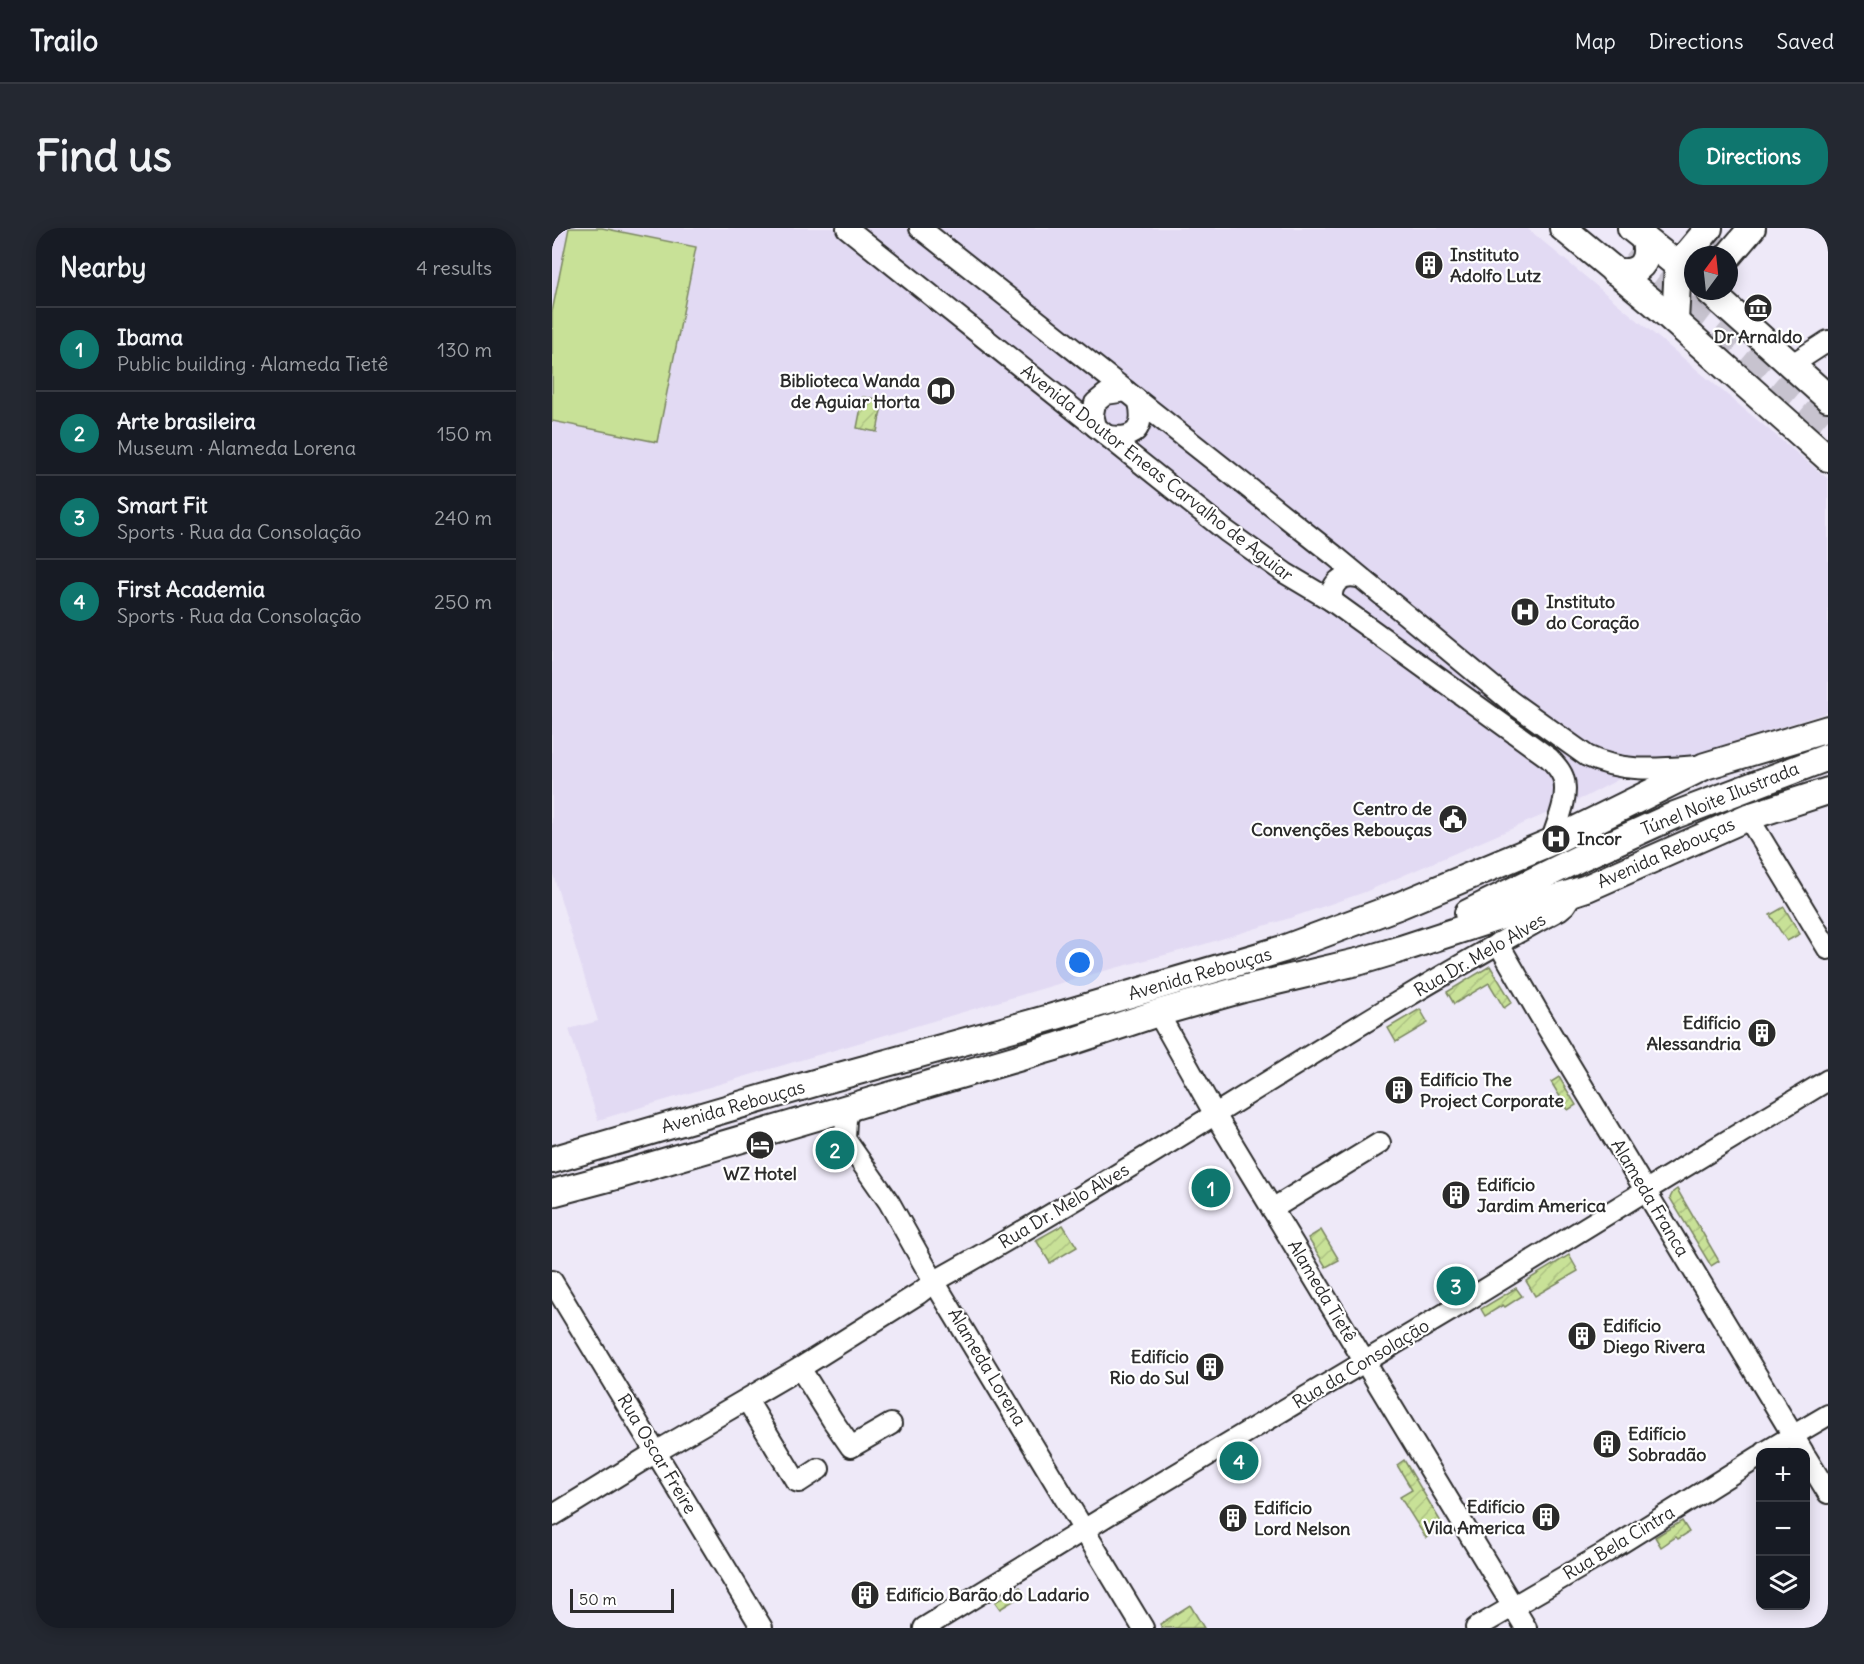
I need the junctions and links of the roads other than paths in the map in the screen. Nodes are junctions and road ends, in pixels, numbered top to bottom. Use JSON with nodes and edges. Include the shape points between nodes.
{"nodes":[{"id":1,"x":847,"y":228,"type":"edge"},
{"id":2,"x":920,"y":228,"type":"edge"},
{"id":3,"x":1563,"y":228,"type":"edge"},
{"id":4,"x":1585,"y":228,"type":"edge"},
{"id":5,"x":1709,"y":228,"type":"edge"},
{"id":6,"x":1722,"y":228,"type":"edge"},
{"id":7,"x":1750,"y":231,"type":"edge"},
{"id":8,"x":1638,"y":233,"type":"edge"},
{"id":9,"x":865,"y":236,"type":"edge"},
{"id":10,"x":1699,"y":246,"type":"edge"},
{"id":11,"x":1737,"y":246,"type":"edge"},
{"id":12,"x":1618,"y":265,"type":"junction"},
{"id":13,"x":1684,"y":270,"type":"edge"},
{"id":14,"x":1684,"y":276,"type":"edge"},
{"id":15,"x":1719,"y":300,"type":"edge"},
{"id":16,"x":1675,"y":321,"type":"junction"},
{"id":17,"x":1828,"y":341,"type":"edge"},
{"id":18,"x":1791,"y":365,"type":"junction"},
{"id":19,"x":1132,"y":397,"type":"junction"},
{"id":20,"x":1828,"y":398,"type":"edge"},
{"id":21,"x":1102,"y":432,"type":"junction"},
{"id":22,"x":1828,"y":458,"type":"edge"},
{"id":23,"x":1358,"y":576,"type":"junction"},
{"id":24,"x":1332,"y":601,"type":"junction"},
{"id":25,"x":1510,"y":701,"type":"junction"},
{"id":26,"x":1495,"y":720,"type":"junction"},
{"id":27,"x":1828,"y":729,"type":"edge"},
{"id":28,"x":1828,"y":757,"type":"edge"},
{"id":29,"x":1705,"y":766,"type":"junction"},
{"id":30,"x":1828,"y":791,"type":"edge"},
{"id":31,"x":1748,"y":817,"type":"junction"},
{"id":32,"x":1551,"y":842,"type":"junction"},
{"id":33,"x":1580,"y":858,"type":"joint"},
{"id":34,"x":1573,"y":893,"type":"junction"},
{"id":35,"x":1498,"y":943,"type":"junction"},
{"id":36,"x":1401,"y":949,"type":"junction"},
{"id":37,"x":1828,"y":949,"type":"edge"},
{"id":38,"x":1158,"y":1013,"type":"junction"},
{"id":39,"x":1828,"y":1080,"type":"edge"},
{"id":40,"x":852,"y":1106,"type":"junction"},
{"id":41,"x":1214,"y":1113,"type":"junction"},
{"id":42,"x":1380,"y":1143,"type":"dead end"},
{"id":43,"x":552,"y":1160,"type":"edge"},
{"id":44,"x":1646,"y":1190,"type":"junction"},
{"id":45,"x":552,"y":1193,"type":"edge"},
{"id":46,"x":1272,"y":1209,"type":"junction"},
{"id":47,"x":552,"y":1281,"type":"edge"},
{"id":48,"x":935,"y":1281,"type":"junction"},
{"id":49,"x":1365,"y":1362,"type":"junction"},
{"id":50,"x":800,"y":1368,"type":"junction"},
{"id":51,"x":747,"y":1400,"type":"junction"},
{"id":52,"x":1828,"y":1415,"type":"edge"},
{"id":53,"x":891,"y":1424,"type":"dead end"},
{"id":54,"x":1798,"y":1444,"type":"edge"},
{"id":55,"x":1782,"y":1448,"type":"edge"},
{"id":56,"x":656,"y":1452,"type":"junction"},
{"id":57,"x":1756,"y":1459,"type":"edge"},
{"id":58,"x":1810,"y":1463,"type":"edge"},
{"id":59,"x":819,"y":1469,"type":"dead end"},
{"id":60,"x":1828,"y":1493,"type":"edge"},
{"id":61,"x":552,"y":1516,"type":"edge"},
{"id":62,"x":1084,"y":1530,"type":"junction"},
{"id":63,"x":1513,"y":1606,"type":"junction"},
{"id":64,"x":762,"y":1628,"type":"edge"},
{"id":65,"x":924,"y":1628,"type":"edge"},
{"id":66,"x":1143,"y":1628,"type":"edge"},
{"id":67,"x":1476,"y":1628,"type":"edge"},
{"id":68,"x":1526,"y":1628,"type":"edge"}],
"edges":[{"from":1,"to":9,"type":"street","name":"Avenida Doutor Eneas Carvalho de Aguiar"},
{"from":2,"to":19,"type":"street"},
{"from":3,"to":12,"type":"main road"},
{"from":4,"to":12,"type":"main road"},
{"from":5,"to":10,"type":"main road"},
{"from":6,"to":7,"type":"main road","via":[[1734,237]]},
{"from":7,"to":11,"type":"main road"},
{"from":8,"to":12,"type":"main road","via":[[1647,248],[1641,266],[1624,273]]},
{"from":8,"to":13,"type":"main road"},
{"from":9,"to":21,"type":"street","name":"Avenida Doutor Eneas Carvalho de Aguiar"},
{"from":12,"to":16,"type":"main road"},
{"from":14,"to":16,"type":"main road"},
{"from":15,"to":18,"type":"main road"},
{"from":16,"to":22,"type":"main road"},
{"from":17,"to":18,"type":"street"},
{"from":18,"to":20,"type":"main road"},
{"from":19,"to":21,"type":"street","via":[[1107,394],[1095,403],[1093,414]]},
{"from":19,"to":21,"type":"street","via":[[1141,420],[1136,431],[1126,437]]},
{"from":19,"to":23,"type":"street"},
{"from":21,"to":24,"type":"street","name":"Avenida Doutor Eneas Carvalho de Aguiar","via":[[1226,531]]},
{"from":23,"to":24,"type":"street","via":[[1338,581],[1332,590]]},
{"from":23,"to":25,"type":"street"},
{"from":24,"to":26,"type":"street","name":"Avenida Doutor Eneas Carvalho de Aguiar"},
{"from":25,"to":26,"type":"street","via":[[1509,713]]},
{"from":25,"to":29,"type":"street","via":[[1600,762],[1635,769]]},
{"from":26,"to":32,"type":"street","name":"Avenida Doutor Eneas Carvalho de Aguiar","via":[[1549,758],[1563,777],[1564,792]]},
{"from":27,"to":29,"type":"main road","name":"Avenida Rebouças"},
{"from":28,"to":33,"type":"main road","name":"Túnel Noite Ilustrada","via":[[1675,815]]},
{"from":29,"to":32,"type":"main road","name":"Avenida Rebouças"},
{"from":30,"to":31,"type":"main road","name":"Avenida Rebouças"},
{"from":31,"to":34,"type":"main road","name":"Avenida Rebouças"},
{"from":31,"to":37,"type":"street"},
{"from":32,"to":43,"type":"main road","name":"Avenida Rebouças","via":[[1398,906],[1259,957]]},
{"from":33,"to":36,"type":"main road","name":"Avenida Rebouças"},
{"from":34,"to":35,"type":"street","name":"Rua Dr. Melo Alves","via":[[1559,910]]},
{"from":34,"to":36,"type":"main road","name":"Avenida Rebouças"},
{"from":35,"to":41,"type":"street","name":"Rua Dr. Melo Alves"},
{"from":35,"to":44,"type":"street","name":"Alameda Franca"},
{"from":36,"to":38,"type":"main road","name":"Avenida Rebouças"},
{"from":38,"to":40,"type":"main road","name":"Avenida Rebouças"},
{"from":38,"to":41,"type":"street","name":"Alameda Tietê"},
{"from":39,"to":44,"type":"street","name":"Rua da Consolação"},
{"from":40,"to":45,"type":"main road","name":"Avenida Rebouças"},
{"from":40,"to":48,"type":"street","name":"Alameda Lorena","via":[[846,1119],[845,1139],[889,1202]]},
{"from":41,"to":46,"type":"street","name":"Alameda Tietê"},
{"from":41,"to":48,"type":"street","name":"Rua Dr. Melo Alves","via":[[1070,1204]]},
{"from":42,"to":46,"type":"street"},
{"from":44,"to":49,"type":"street","name":"Rua da Consolação"},
{"from":44,"to":54,"type":"street","name":"Alameda Franca"},
{"from":46,"to":49,"type":"street","name":"Alameda Tietê"},
{"from":47,"to":56,"type":"street","name":"Rua Oscar Freire"},
{"from":48,"to":50,"type":"street","name":"Rua Dr. Melo Alves"},
{"from":48,"to":62,"type":"street","name":"Alameda Lorena"},
{"from":49,"to":62,"type":"street","name":"Rua da Consolação"},
{"from":49,"to":63,"type":"street","name":"Alameda Tietê"},
{"from":50,"to":51,"type":"street","name":"Rua Dr. Melo Alves"},
{"from":50,"to":53,"type":"street","via":[[851,1447]]},
{"from":51,"to":56,"type":"street","name":"Rua Dr. Melo Alves"},
{"from":51,"to":59,"type":"street","via":[[796,1481]]},
{"from":52,"to":54,"type":"street"},
{"from":54,"to":55,"type":"street"},
{"from":56,"to":61,"type":"street","name":"Rua Dr. Melo Alves"},
{"from":56,"to":64,"type":"street","name":"Rua Oscar Freire"},
{"from":57,"to":63,"type":"street","name":"Rua Bela Cintra"},
{"from":58,"to":60,"type":"street"},
{"from":62,"to":65,"type":"street","name":"Rua da Consolação"},
{"from":62,"to":66,"type":"street","name":"Alameda Lorena"},
{"from":63,"to":67,"type":"street","name":"Rua Bela Cintra"},
{"from":63,"to":68,"type":"street","name":"Alameda Tietê"}]}
